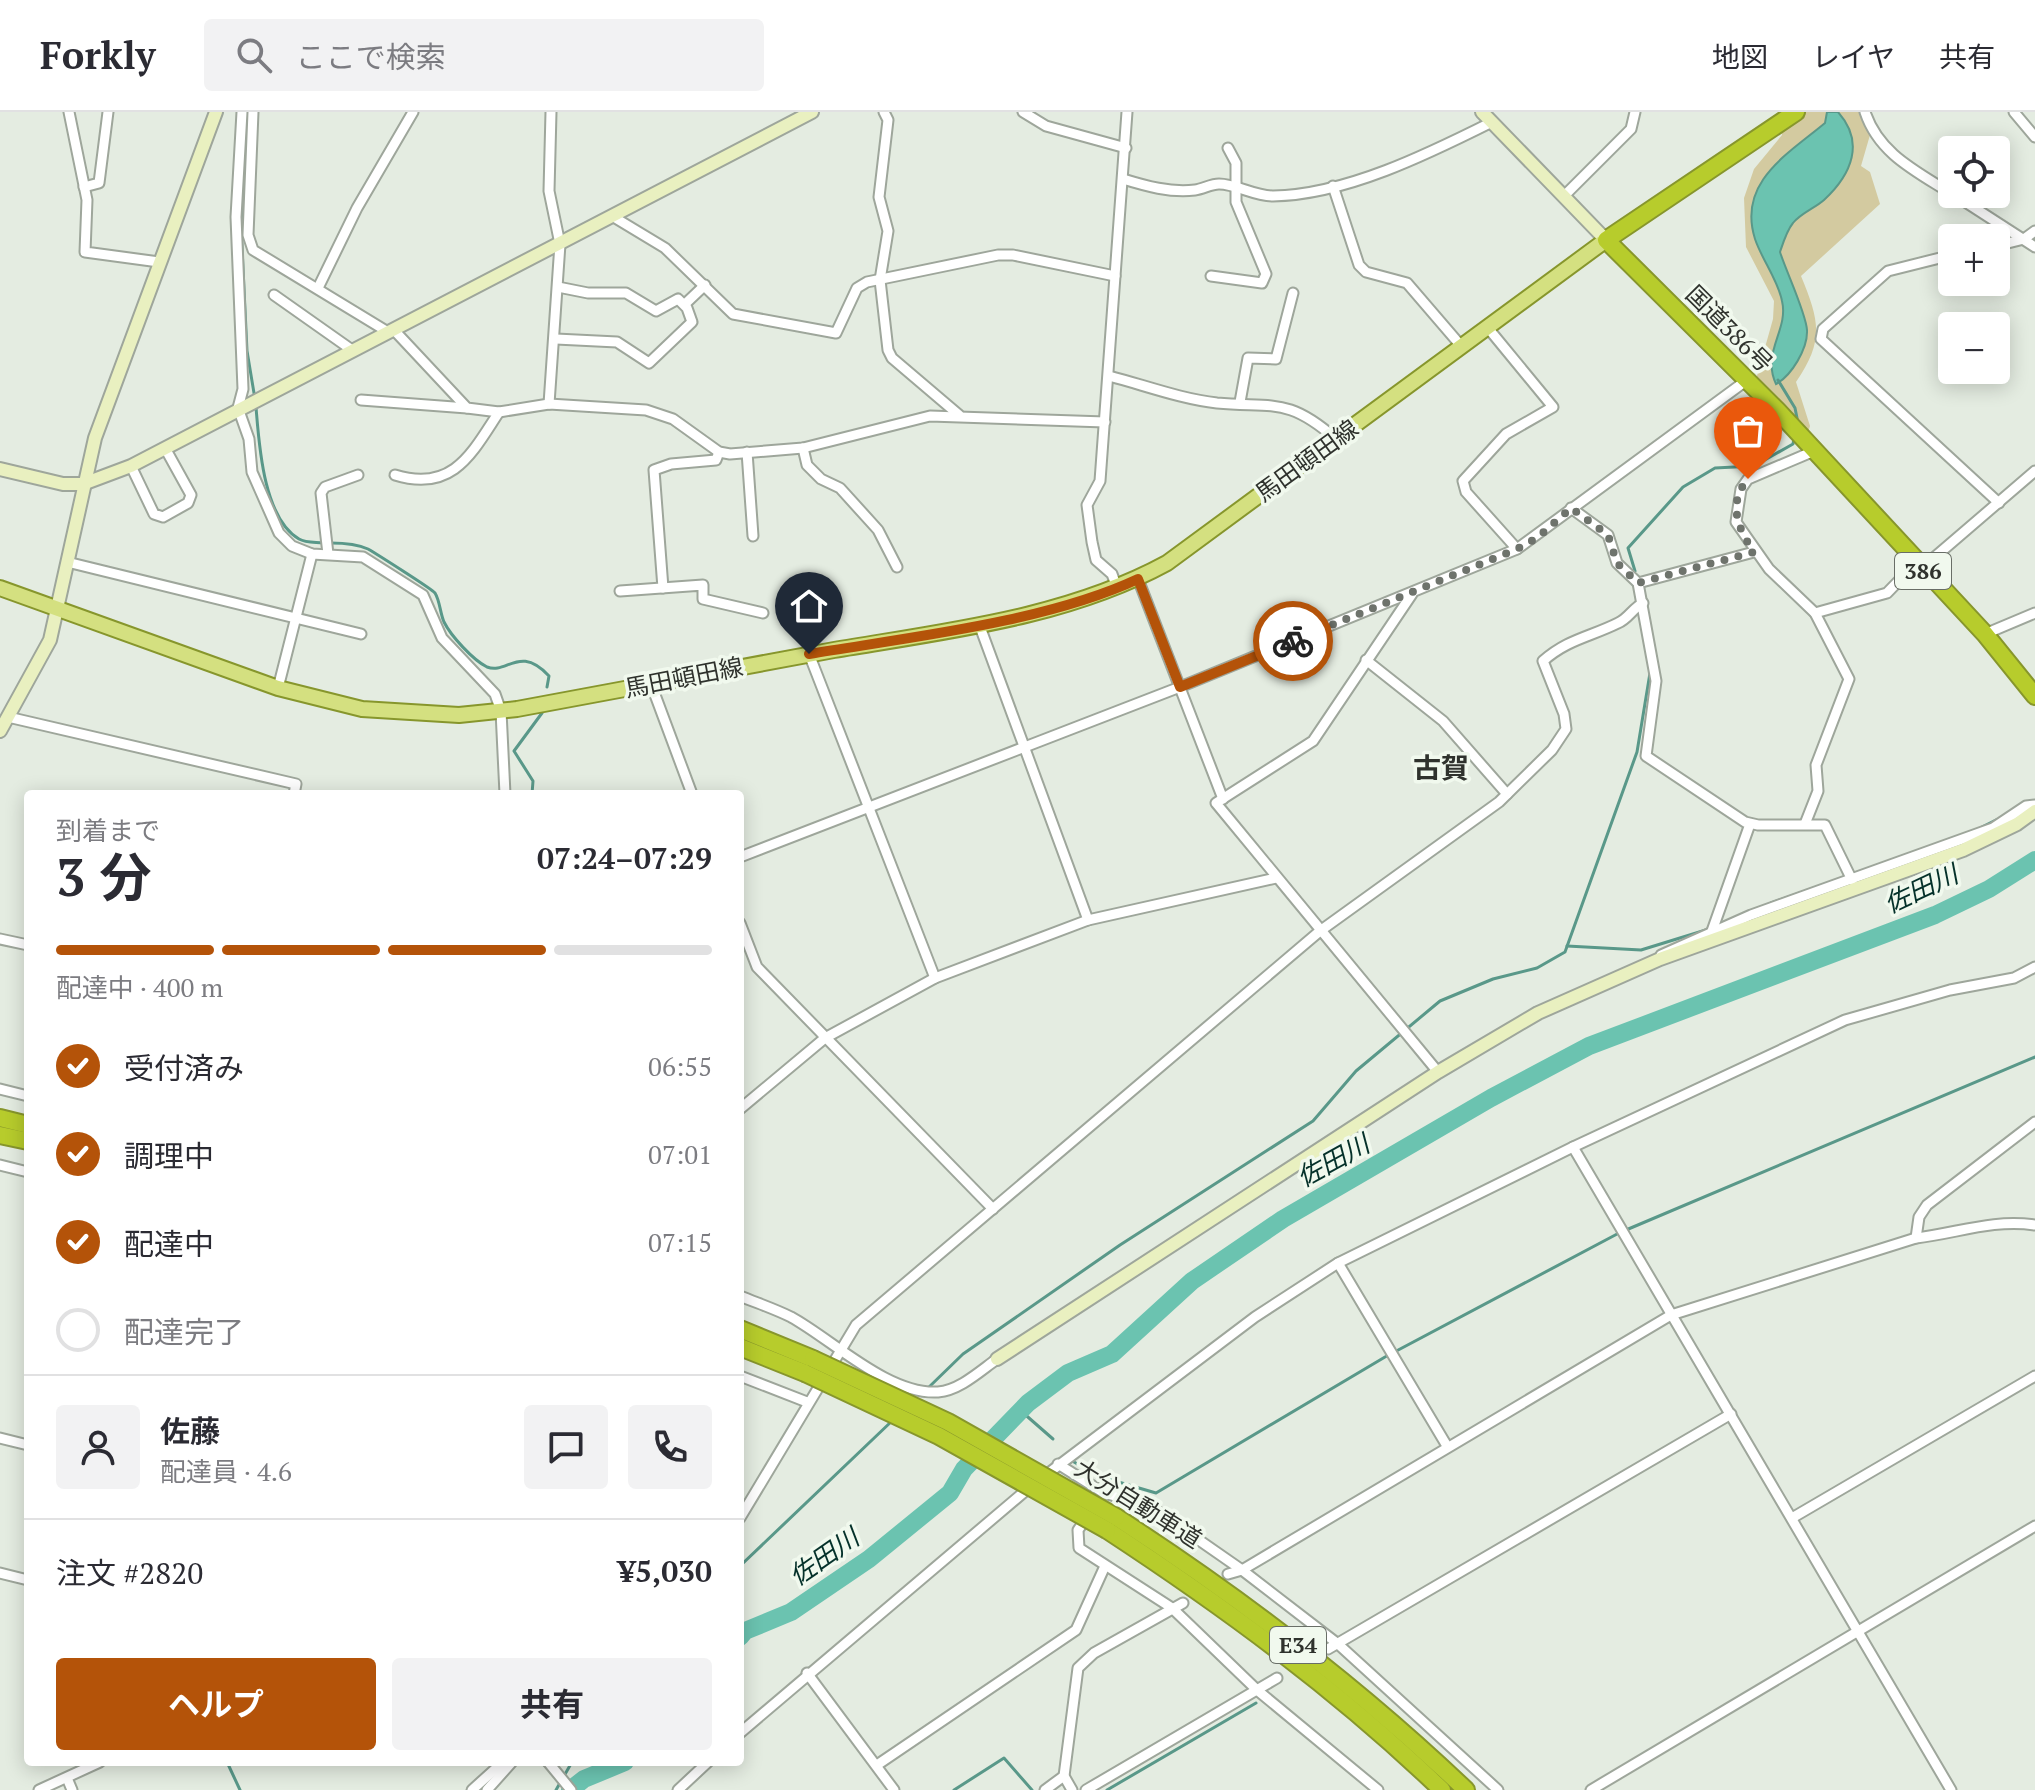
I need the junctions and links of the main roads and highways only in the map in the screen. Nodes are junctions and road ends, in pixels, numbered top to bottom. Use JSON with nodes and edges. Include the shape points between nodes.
{"nodes":[{"id":1,"x":1796,"y":112,"type":"edge"},
{"id":2,"x":1606,"y":240,"type":"junction"},
{"id":3,"x":0,"y":588,"type":"edge"},
{"id":4,"x":2035,"y":696,"type":"edge"},
{"id":5,"x":0,"y":1118,"type":"edge"},
{"id":6,"x":24,"y":1124,"type":"edge"},
{"id":7,"x":0,"y":1135,"type":"edge"},
{"id":8,"x":24,"y":1140,"type":"edge"},
{"id":9,"x":744,"y":1331,"type":"edge"},
{"id":10,"x":744,"y":1348,"type":"edge"},
{"id":11,"x":809,"y":1366,"type":"junction"},
{"id":12,"x":1112,"y":1524,"type":"junction"},
{"id":13,"x":1442,"y":1790,"type":"edge"},
{"id":14,"x":1466,"y":1790,"type":"edge"}],
"edges":[{"from":1,"to":2,"type":"highway"},
{"from":2,"to":3,"type":"main road","name":"馬田頓田線","via":[[1192,546],[1117,588],[979,624],[459,715],[362,709],[278,688]]},
{"from":2,"to":4,"type":"highway","name":"国道386号","number":"386","via":[[1777,410],[1985,634]]},
{"from":5,"to":6,"type":"highway"},
{"from":7,"to":8,"type":"highway"},
{"from":9,"to":11,"type":"highway","name":"大分自動車道","number":"E34"},
{"from":10,"to":11,"type":"highway","name":"大分自動車道","number":"E34"},
{"from":11,"to":12,"type":"highway","name":"大分自動車道","number":"E34","bridge":true},
{"from":12,"to":13,"type":"highway","name":"大分自動車道","number":"E34","via":[[1332,1692]]},
{"from":12,"to":14,"type":"highway","name":"大分自動車道","number":"E34","via":[[1256,1612],[1343,1680]]}]}
